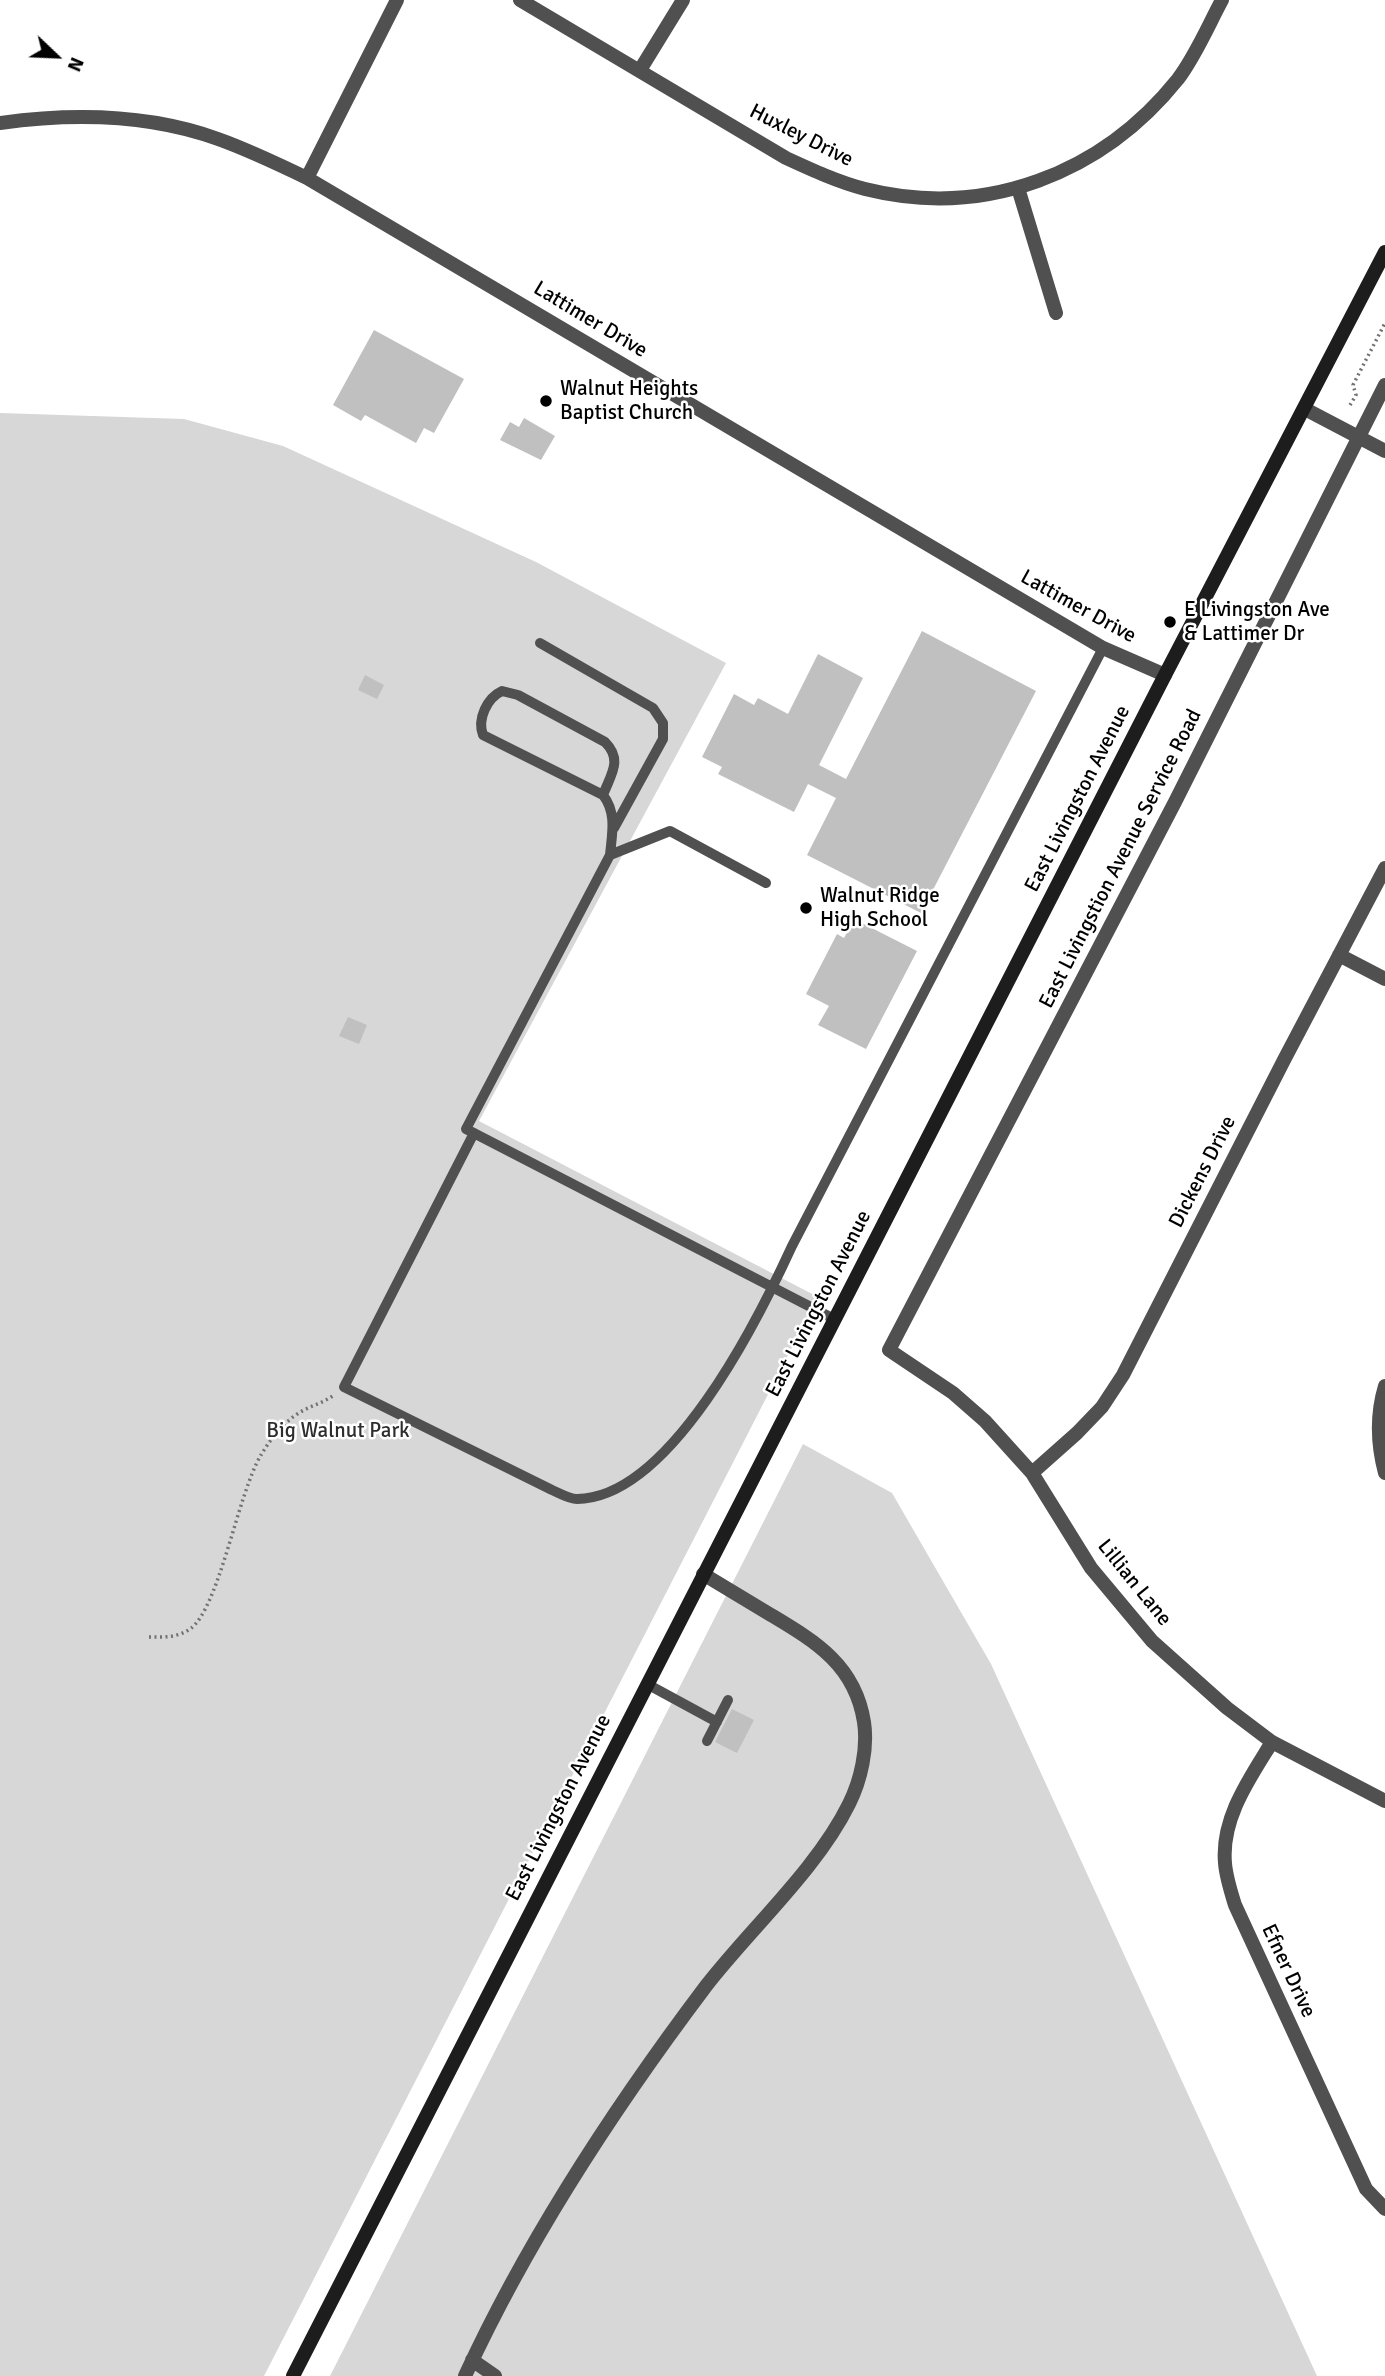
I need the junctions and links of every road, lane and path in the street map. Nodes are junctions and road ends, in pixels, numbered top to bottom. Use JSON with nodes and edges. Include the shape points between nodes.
{"nodes":[{"id":1,"x":397,"y":0,"type":"edge"},
{"id":2,"x":520,"y":0,"type":"edge"},
{"id":3,"x":683,"y":0,"type":"edge"},
{"id":4,"x":1222,"y":0,"type":"edge"},
{"id":5,"x":640,"y":70,"type":"junction"},
{"id":6,"x":0,"y":123,"type":"edge"},
{"id":7,"x":307,"y":178,"type":"junction"},
{"id":8,"x":1018,"y":188,"type":"junction"},
{"id":9,"x":1385,"y":252,"type":"edge"},
{"id":10,"x":1056,"y":313,"type":"dead end"},
{"id":11,"x":1385,"y":323,"type":"edge"},
{"id":12,"x":1385,"y":386,"type":"edge"},
{"id":13,"x":1350,"y":405,"type":"dead end"},
{"id":14,"x":1305,"y":408,"type":"junction"},
{"id":15,"x":1359,"y":437,"type":"junction"},
{"id":16,"x":1385,"y":451,"type":"edge"},
{"id":17,"x":540,"y":643,"type":"dead end"},
{"id":18,"x":1103,"y":648,"type":"junction"},
{"id":19,"x":1165,"y":675,"type":"junction"},
{"id":20,"x":603,"y":795,"type":"junction"},
{"id":21,"x":612,"y":831,"type":"junction"},
{"id":22,"x":610,"y":855,"type":"junction"},
{"id":23,"x":1385,"y":868,"type":"edge"},
{"id":24,"x":766,"y":883,"type":"dead end"},
{"id":25,"x":1339,"y":955,"type":"junction"},
{"id":26,"x":1385,"y":979,"type":"edge"},
{"id":27,"x":474,"y":1133,"type":"junction"},
{"id":28,"x":773,"y":1287,"type":"junction"},
{"id":29,"x":834,"y":1319,"type":"junction"},
{"id":30,"x":889,"y":1350,"type":"joint"},
{"id":31,"x":1385,"y":1386,"type":"edge"},
{"id":32,"x":344,"y":1387,"type":"junction"},
{"id":33,"x":1032,"y":1473,"type":"junction"},
{"id":34,"x":1385,"y":1473,"type":"edge"},
{"id":35,"x":703,"y":1574,"type":"junction"},
{"id":36,"x":149,"y":1637,"type":"dead end"},
{"id":37,"x":647,"y":1684,"type":"junction"},
{"id":38,"x":728,"y":1700,"type":"dead end"},
{"id":39,"x":717,"y":1721,"type":"junction"},
{"id":40,"x":707,"y":1741,"type":"dead end"},
{"id":41,"x":1272,"y":1742,"type":"junction"},
{"id":42,"x":1385,"y":1801,"type":"edge"},
{"id":43,"x":1385,"y":2209,"type":"edge"},
{"id":44,"x":472,"y":2360,"type":"junction"},
{"id":45,"x":293,"y":2376,"type":"edge"},
{"id":46,"x":465,"y":2376,"type":"edge"},
{"id":47,"x":495,"y":2376,"type":"edge"}],
"edges":[{"from":1,"to":7,"type":"street"},
{"from":2,"to":5,"type":"street","name":"Huxley Drive"},
{"from":3,"to":5,"type":"street"},
{"from":4,"to":8,"type":"street","name":"Huxley Drive","via":[[1179,78],[1138,120],[1094,155]]},
{"from":5,"to":8,"type":"street","name":"Huxley Drive","via":[[786,158],[847,184],[899,196],[944,198]]},
{"from":6,"to":7,"type":"street","name":"Lattimer Drive","via":[[62,116],[160,123],[218,138]]},
{"from":7,"to":18,"type":"street","name":"Lattimer Drive"},
{"from":8,"to":10,"type":"street"},
{"from":9,"to":14,"type":"main road","name":"East Livingston Avenue"},
{"from":11,"to":13,"type":"path","via":[[1353,385],[1356,395]]},
{"from":12,"to":15,"type":"street","name":"East Livingstion Avenue Service Road"},
{"from":14,"to":15,"type":"street"},
{"from":14,"to":19,"type":"main road","name":"East Livingston Avenue"},
{"from":15,"to":16,"type":"street"},
{"from":15,"to":30,"type":"street","name":"East Livingstion Avenue Service Road","via":[[1169,814]]},
{"from":17,"to":21,"type":"lane","via":[[653,708],[663,723],[663,739]]},
{"from":18,"to":19,"type":"street","name":"Lattimer Drive"},
{"from":18,"to":28,"type":"lane"},
{"from":19,"to":29,"type":"main road","name":"East Livingston Avenue"},
{"from":20,"to":20,"type":"lane","via":[[483,735],[483,714],[493,695],[502,691],[518,695],[605,742],[614,751],[615,762]]},
{"from":20,"to":21,"type":"lane","via":[[610,804]]},
{"from":21,"to":22,"type":"lane"},
{"from":22,"to":24,"type":"lane","via":[[670,831]]},
{"from":22,"to":27,"type":"lane","via":[[466,1129]]},
{"from":23,"to":25,"type":"street","name":"Dickens Drive"},
{"from":25,"to":26,"type":"street"},
{"from":25,"to":33,"type":"street","name":"Dickens Drive","via":[[1123,1375],[1102,1407]]},
{"from":27,"to":28,"type":"lane"},
{"from":27,"to":32,"type":"lane"},
{"from":28,"to":29,"type":"lane"},
{"from":28,"to":32,"type":"lane","via":[[705,1406],[659,1457],[622,1486],[596,1496],[574,1500]]},
{"from":29,"to":35,"type":"main road","name":"East Livingston Avenue"},
{"from":30,"to":33,"type":"street","name":"Lillian Lane","via":[[953,1393]]},
{"from":31,"to":34,"type":"street","via":[[1377,1429]]},
{"from":32,"to":36,"type":"path","via":[[297,1414],[278,1430],[260,1456],[205,1610],[191,1629],[172,1638]]},
{"from":33,"to":41,"type":"street","name":"Lillian Lane","via":[[1091,1568],[1152,1641]]},
{"from":35,"to":37,"type":"main road","name":"East Livingston Avenue"},
{"from":35,"to":44,"type":"street","via":[[816,1641],[844,1670],[864,1722],[860,1775],[849,1805],[818,1852],[708,1984],[578,2169]]},
{"from":37,"to":39,"type":"lane"},
{"from":37,"to":45,"type":"main road","name":"East Livingston Avenue"},
{"from":38,"to":39,"type":"lane"},
{"from":39,"to":40,"type":"lane"},
{"from":41,"to":42,"type":"street","name":"Lillian Lane"},
{"from":41,"to":43,"type":"street","name":"Efner Drive","via":[[1231,1817],[1224,1863],[1228,1883],[1366,2189]]},
{"from":44,"to":46,"type":"street"},
{"from":44,"to":47,"type":"street"}]}
